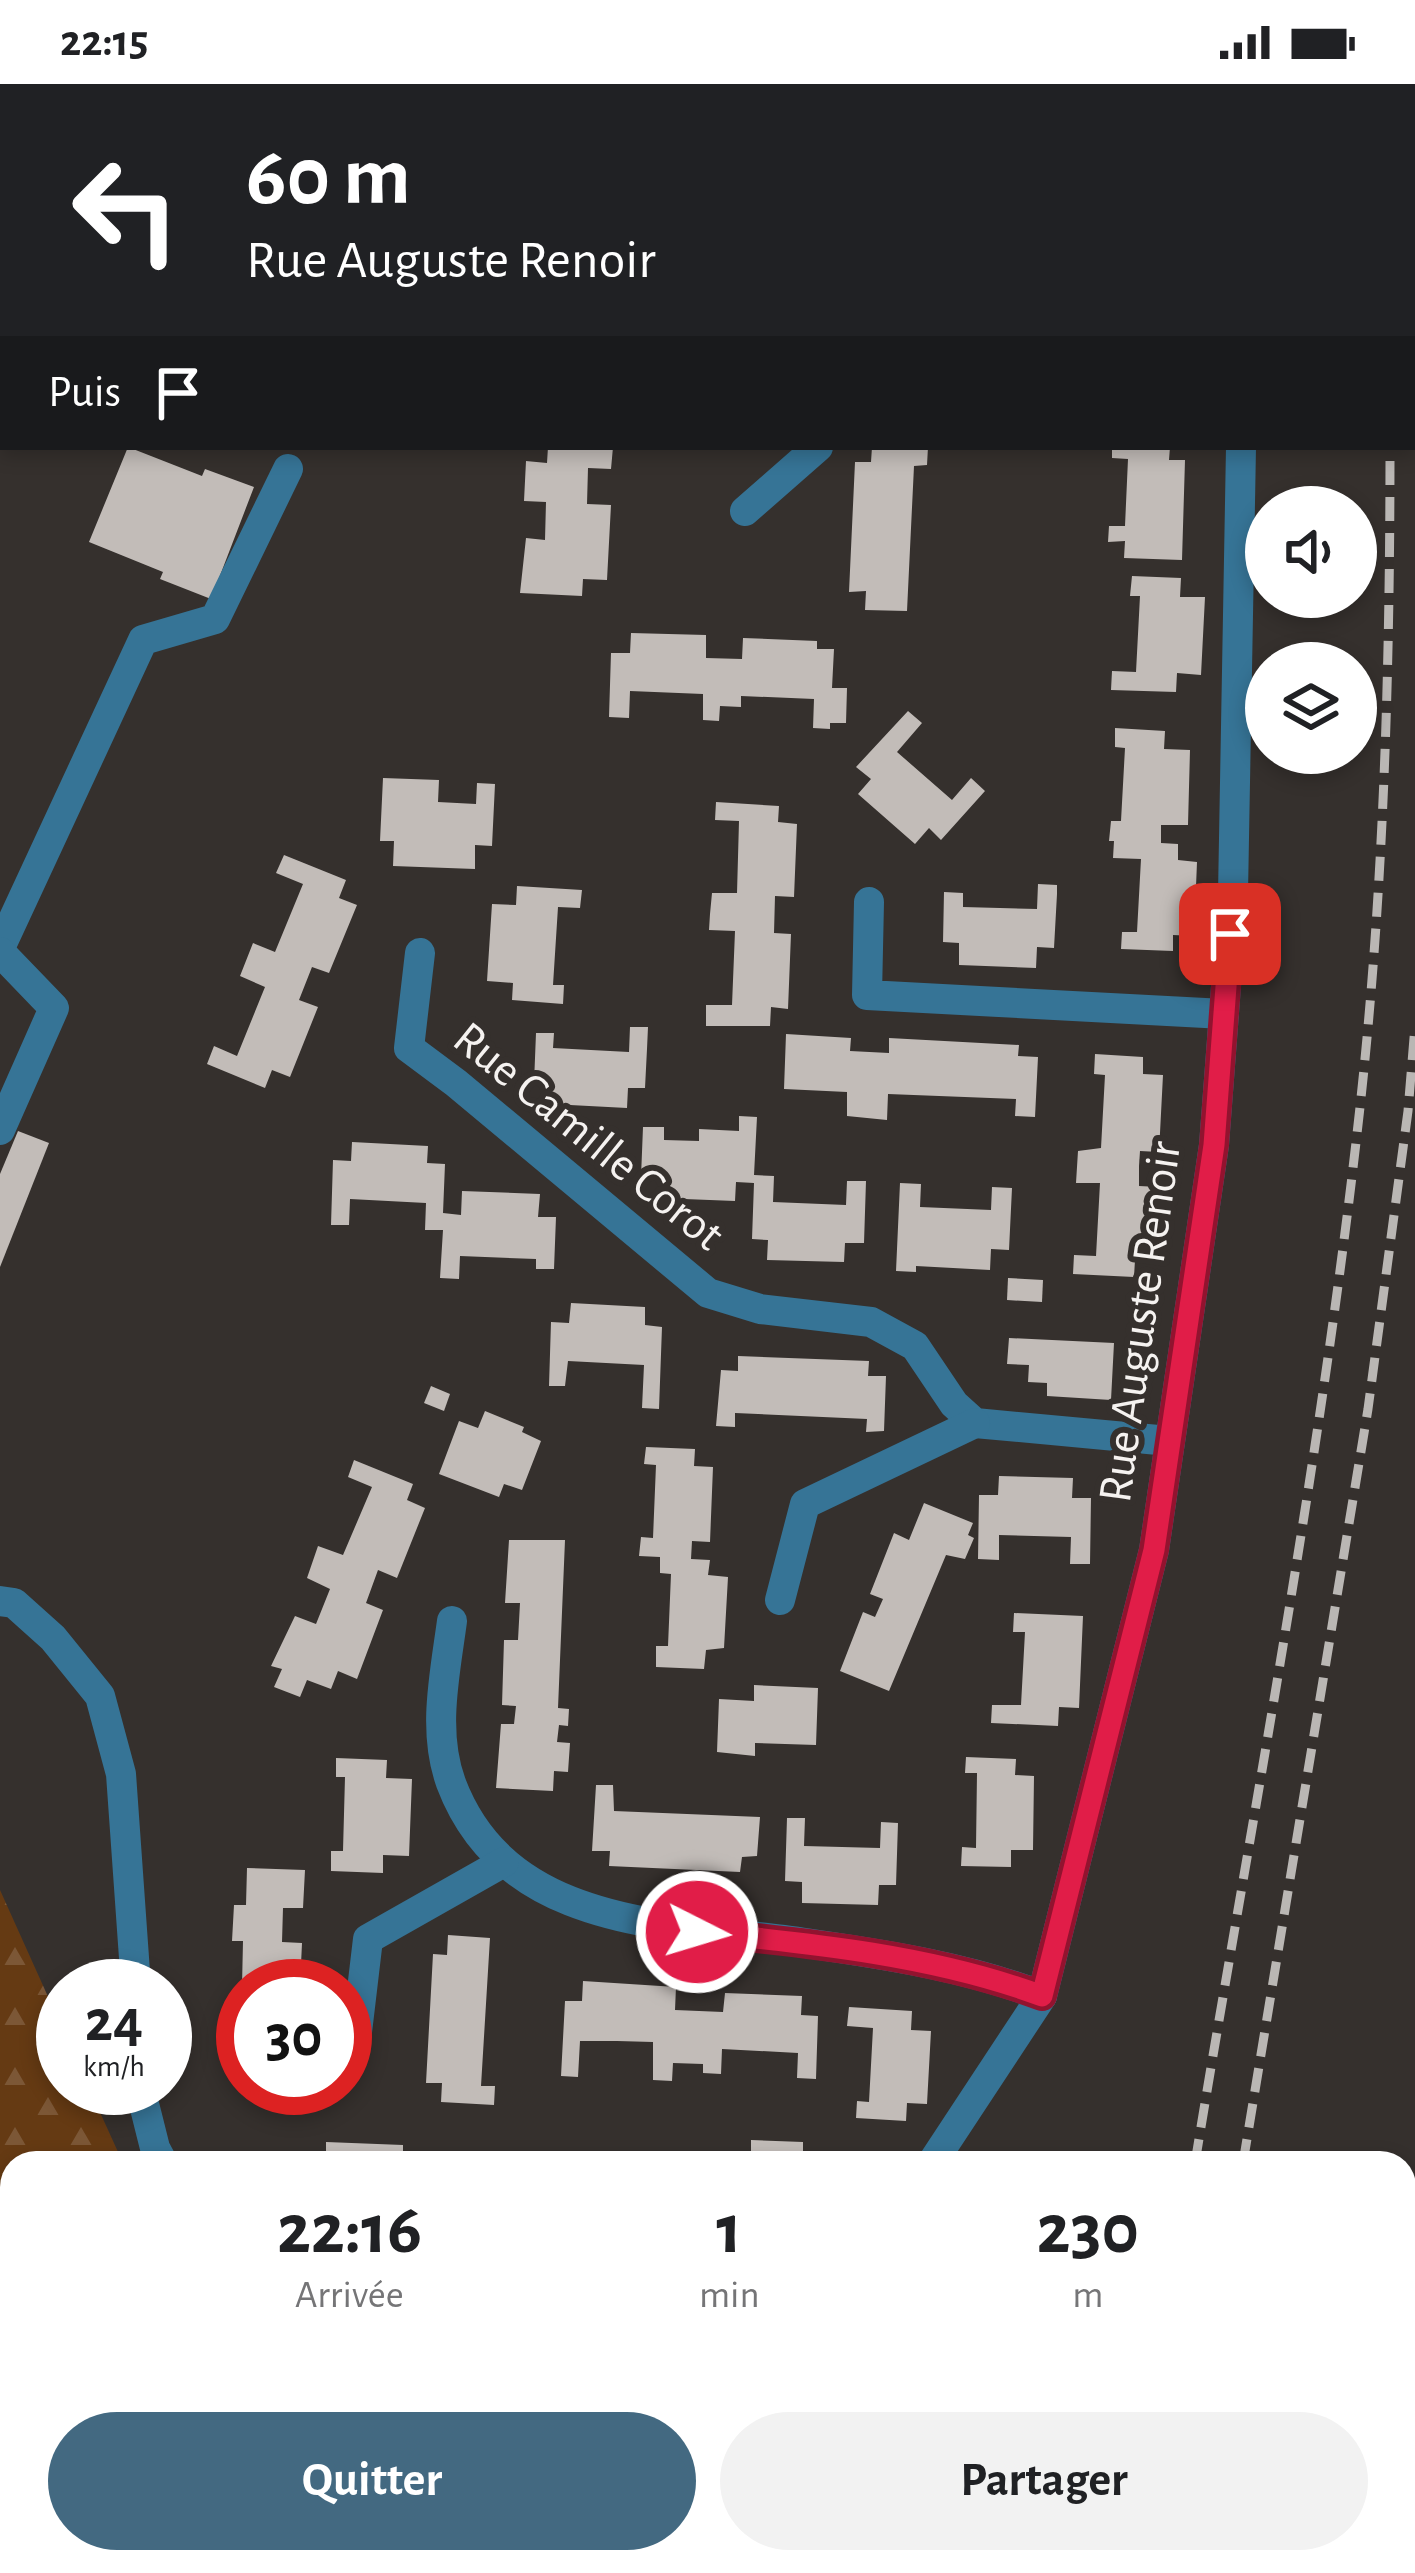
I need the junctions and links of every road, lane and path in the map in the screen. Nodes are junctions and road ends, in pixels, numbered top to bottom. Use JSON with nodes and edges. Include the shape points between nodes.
{"nodes":[{"id":1,"x":815,"y":450,"type":"edge"},
{"id":2,"x":1241,"y":450,"type":"edge"},
{"id":3,"x":288,"y":469,"type":"dead end"},
{"id":4,"x":745,"y":511,"type":"dead end"},
{"id":5,"x":868,"y":902,"type":"dead end"},
{"id":6,"x":0,"y":950,"type":"edge"},
{"id":7,"x":420,"y":953,"type":"dead end"},
{"id":8,"x":1224,"y":1013,"type":"junction"},
{"id":9,"x":0,"y":1130,"type":"edge"},
{"id":10,"x":975,"y":1423,"type":"junction"},
{"id":11,"x":1169,"y":1441,"type":"junction"},
{"id":12,"x":0,"y":1600,"type":"edge"},
{"id":13,"x":780,"y":1600,"type":"dead end"},
{"id":14,"x":452,"y":1621,"type":"dead end"},
{"id":15,"x":504,"y":1862,"type":"junction"},
{"id":16,"x":134,"y":1959,"type":"edge"},
{"id":17,"x":366,"y":1959,"type":"edge"},
{"id":18,"x":1042,"y":1996,"type":"junction"},
{"id":19,"x":147,"y":2115,"type":"edge"},
{"id":20,"x":157,"y":2151,"type":"edge"},
{"id":21,"x":940,"y":2151,"type":"edge"}],
"edges":[{"from":1,"to":4,"type":"street"},
{"from":2,"to":8,"type":"street","name":"Rue Auguste Renoir"},
{"from":3,"to":6,"type":"street","via":[[215,619],[143,640]]},
{"from":5,"to":8,"type":"street","via":[[867,995]]},
{"from":6,"to":9,"type":"street","via":[[54,1009]]},
{"from":7,"to":10,"type":"street","name":"Rue Camille Corot","via":[[409,1048],[708,1293],[760,1309],[871,1322],[915,1346]]},
{"from":8,"to":11,"type":"street","name":"Rue Auguste Renoir","via":[[1214,1145]]},
{"from":10,"to":11,"type":"street"},
{"from":10,"to":13,"type":"street","via":[[805,1504]]},
{"from":11,"to":18,"type":"street","name":"Rue Auguste Renoir","via":[[1154,1550]]},
{"from":12,"to":16,"type":"street","via":[[53,1638],[100,1696],[121,1774]]},
{"from":14,"to":15,"type":"street","via":[[439,1717],[451,1783]]},
{"from":15,"to":17,"type":"street","via":[[368,1939]]},
{"from":15,"to":18,"type":"street","via":[[519,1877],[594,1910],[697,1932],[810,1943]]},
{"from":18,"to":21,"type":"street","name":"Rue Auguste Renoir"},
{"from":19,"to":20,"type":"street"}]}
